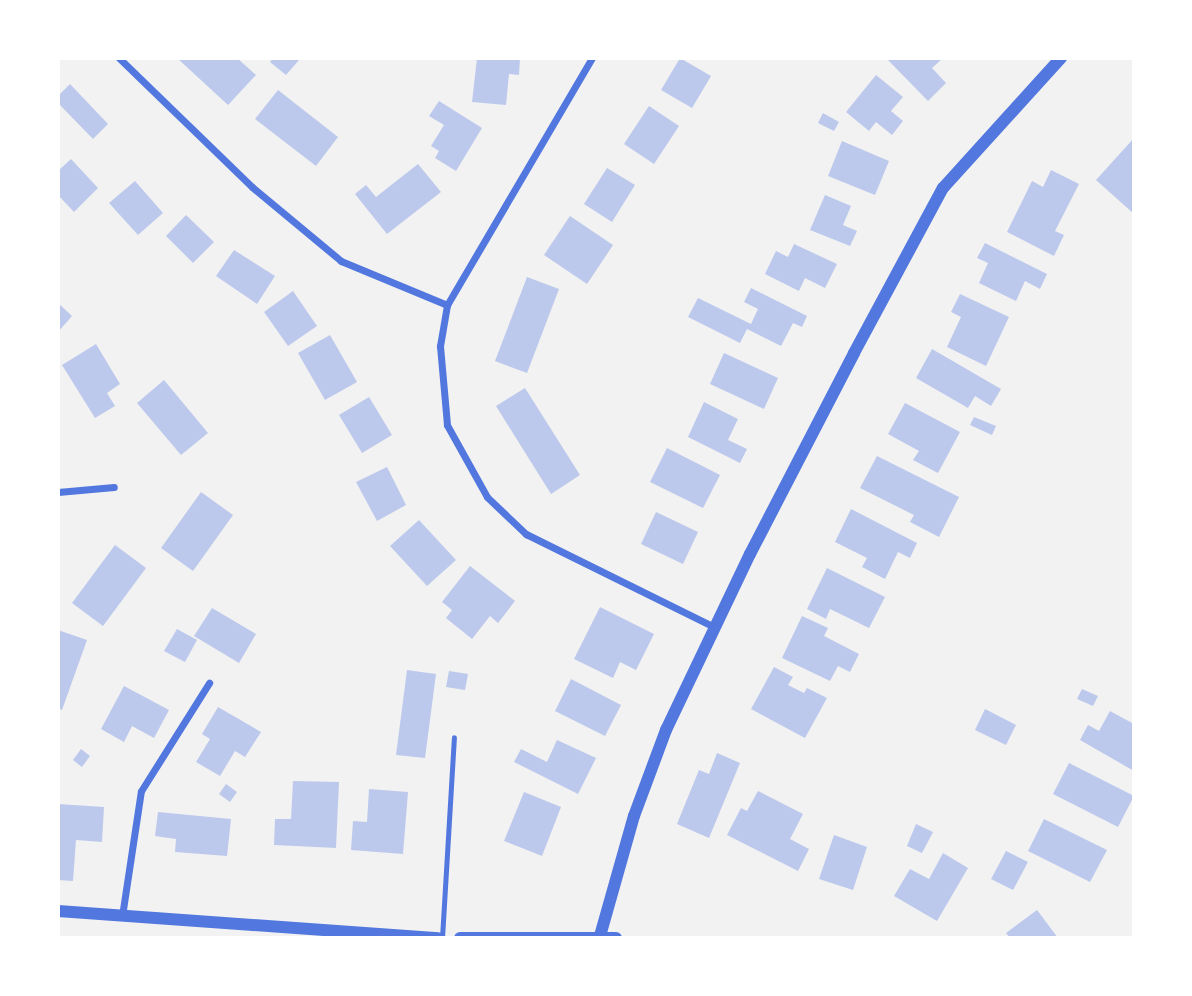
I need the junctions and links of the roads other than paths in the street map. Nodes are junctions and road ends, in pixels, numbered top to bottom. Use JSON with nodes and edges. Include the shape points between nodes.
{"nodes":[{"id":1,"x":119,"y":58,"type":"edge"},
{"id":2,"x":592,"y":58,"type":"edge"},
{"id":3,"x":1060,"y":58,"type":"edge"},
{"id":4,"x":447,"y":304,"type":"junction"},
{"id":5,"x":114,"y":487,"type":"dead end"},
{"id":6,"x":58,"y":492,"type":"edge"},
{"id":7,"x":716,"y":628,"type":"junction"},
{"id":8,"x":209,"y":683,"type":"dead end"},
{"id":9,"x":454,"y":737,"type":"dead end"},
{"id":10,"x":58,"y":911,"type":"edge"},
{"id":11,"x":122,"y":916,"type":"junction"},
{"id":12,"x":600,"y":936,"type":"junction"},
{"id":13,"x":440,"y":938,"type":"edge"},
{"id":14,"x":460,"y":938,"type":"edge"},
{"id":15,"x":616,"y":938,"type":"edge"}],
"edges":[{"from":1,"to":4,"type":"street","via":[[251,187],[341,261]]},
{"from":2,"to":4,"type":"street"},
{"from":3,"to":7,"type":"street","via":[[943,188],[750,554]]},
{"from":4,"to":7,"type":"street","via":[[440,346],[445,414],[487,497],[526,534]]},
{"from":5,"to":6,"type":"street"},
{"from":7,"to":12,"type":"street","via":[[666,730],[634,816]]},
{"from":8,"to":11,"type":"street","via":[[141,790]]},
{"from":9,"to":13,"type":"lane"},
{"from":10,"to":11,"type":"street"},
{"from":11,"to":13,"type":"street"},
{"from":12,"to":14,"type":"street"},
{"from":12,"to":15,"type":"street"}]}
